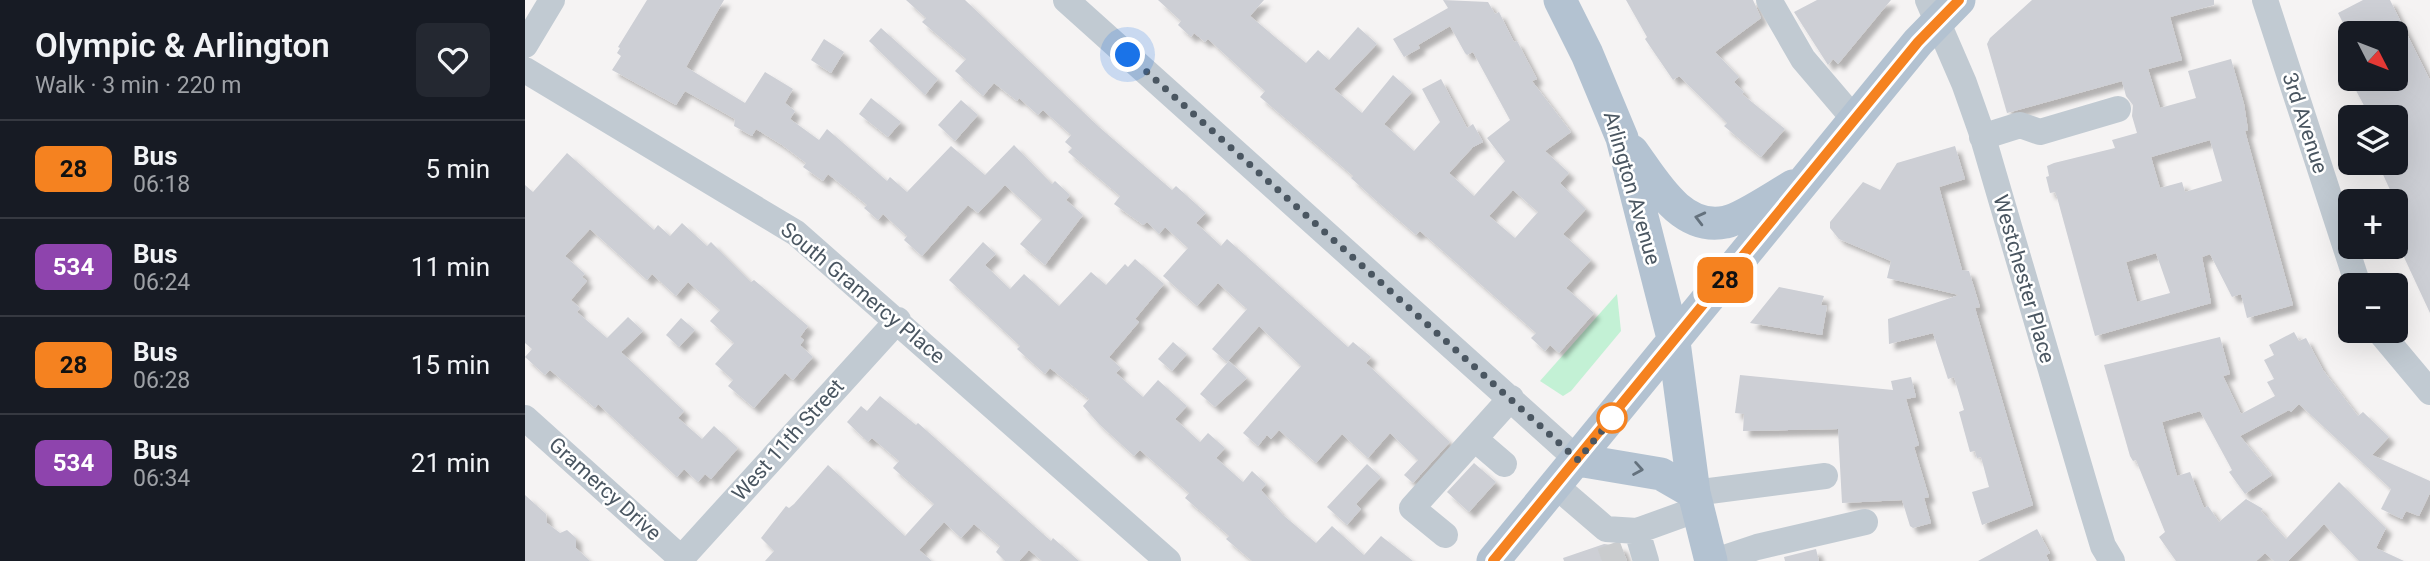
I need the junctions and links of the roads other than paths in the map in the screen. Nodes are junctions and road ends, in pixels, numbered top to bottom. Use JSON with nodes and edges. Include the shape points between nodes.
{"nodes":[{"id":1,"x":552,"y":0,"type":"edge"},
{"id":2,"x":1066,"y":0,"type":"edge"},
{"id":3,"x":1559,"y":0,"type":"edge"},
{"id":4,"x":1769,"y":0,"type":"edge"},
{"id":5,"x":2265,"y":0,"type":"edge"},
{"id":6,"x":1942,"y":7,"type":"edge"},
{"id":7,"x":525,"y":45,"type":"edge"},
{"id":8,"x":525,"y":70,"type":"edge"},
{"id":9,"x":2118,"y":110,"type":"dead end"},
{"id":10,"x":1855,"y":120,"type":"junction"},
{"id":11,"x":1982,"y":137,"type":"junction"},
{"id":12,"x":1622,"y":138,"type":"junction"},
{"id":13,"x":1806,"y":180,"type":"junction"},
{"id":14,"x":2354,"y":273,"type":"edge"},
{"id":15,"x":898,"y":320,"type":"junction"},
{"id":16,"x":1674,"y":342,"type":"junction"},
{"id":17,"x":2389,"y":343,"type":"edge"},
{"id":18,"x":2430,"y":392,"type":"edge"},
{"id":19,"x":1511,"y":398,"type":"junction"},
{"id":20,"x":525,"y":418,"type":"edge"},
{"id":21,"x":1476,"y":440,"type":"junction"},
{"id":22,"x":1578,"y":460,"type":"junction"},
{"id":23,"x":1504,"y":464,"type":"dead end"},
{"id":24,"x":1825,"y":477,"type":"dead end"},
{"id":25,"x":1556,"y":486,"type":"junction"},
{"id":26,"x":1696,"y":501,"type":"junction"},
{"id":27,"x":1865,"y":522,"type":"dead end"},
{"id":28,"x":1445,"y":535,"type":"dead end"},
{"id":29,"x":1637,"y":548,"type":"edge"},
{"id":30,"x":682,"y":560,"type":"edge"},
{"id":31,"x":1496,"y":560,"type":"edge"},
{"id":32,"x":1168,"y":561,"type":"edge"},
{"id":33,"x":1713,"y":561,"type":"edge"},
{"id":34,"x":2112,"y":561,"type":"edge"}],
"edges":[{"from":1,"to":7,"type":"street"},
{"from":2,"to":19,"type":"street"},
{"from":3,"to":12,"type":"main road","name":"Arlington Avenue"},
{"from":4,"to":10,"type":"street","via":[[1803,59]]},
{"from":5,"to":14,"type":"street","name":"3rd Avenue"},
{"from":6,"to":10,"type":"main road"},
{"from":6,"to":11,"type":"street","name":"Westchester Place"},
{"from":8,"to":15,"type":"street","name":"South Gramercy Place","via":[[796,233]]},
{"from":9,"to":11,"type":"street","via":[[2039,132],[2020,125]]},
{"from":10,"to":13,"type":"main road"},
{"from":11,"to":34,"type":"street","name":"Westchester Place","via":[[2103,546]]},
{"from":13,"to":12,"type":"main road","one_way":true,"via":[[1726,222],[1702,220],[1671,204]]},
{"from":12,"to":16,"type":"main road","name":"Arlington Avenue"},
{"from":13,"to":16,"type":"main road"},
{"from":15,"to":30,"type":"street","name":"West 11th Street"},
{"from":15,"to":32,"type":"street","name":"South Gramercy Place"},
{"from":16,"to":22,"type":"main road"},
{"from":16,"to":26,"type":"main road","name":"Arlington Avenue"},
{"from":17,"to":18,"type":"street"},
{"from":19,"to":21,"type":"street"},
{"from":19,"to":22,"type":"street"},
{"from":20,"to":30,"type":"street","name":"Gramercy Drive"},
{"from":21,"to":23,"type":"street"},
{"from":21,"to":28,"type":"street","via":[[1412,508]]},
{"from":22,"to":25,"type":"main road"},
{"from":22,"to":26,"type":"main road","one_way":true,"via":[[1661,474]]},
{"from":24,"to":26,"type":"street"},
{"from":25,"to":29,"type":"street"},
{"from":25,"to":31,"type":"main road"},
{"from":26,"to":29,"type":"street"},
{"from":26,"to":33,"type":"main road","name":"Arlington Avenue"},
{"from":27,"to":33,"type":"street"}]}
